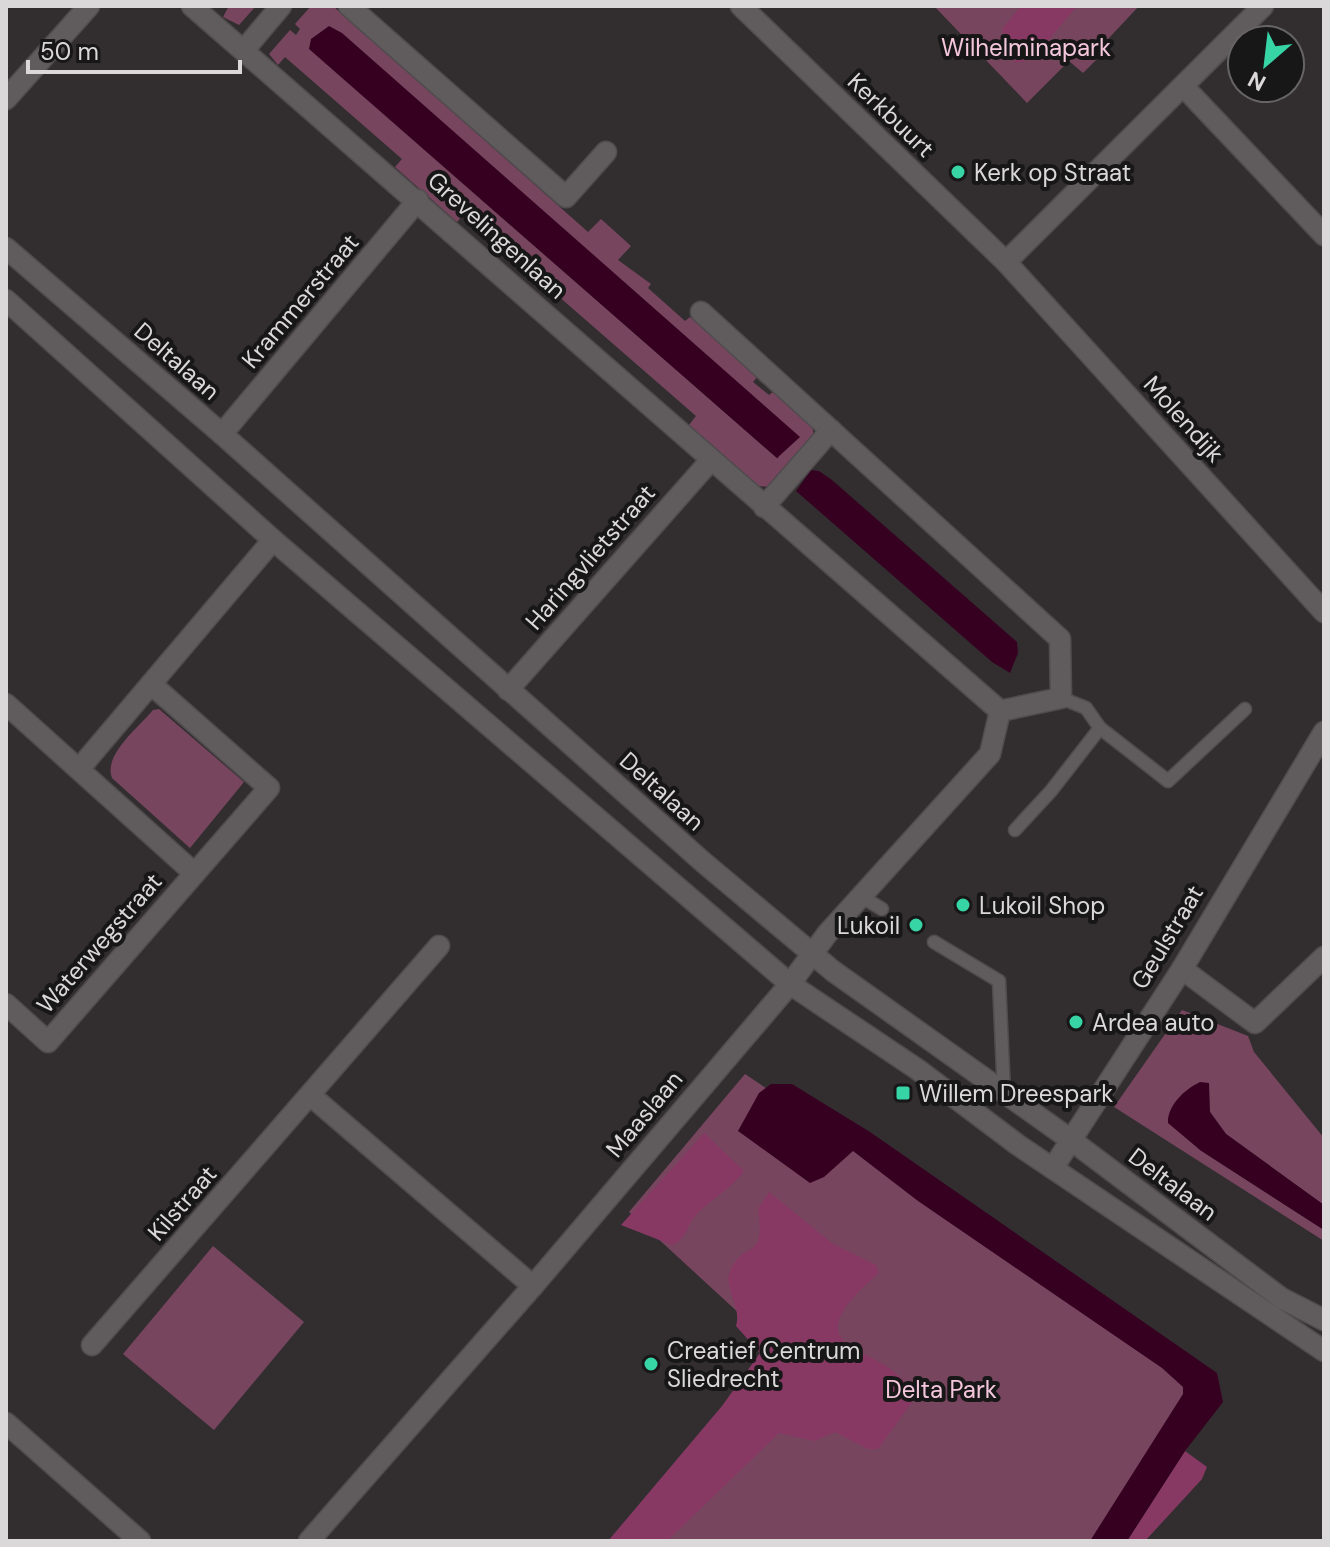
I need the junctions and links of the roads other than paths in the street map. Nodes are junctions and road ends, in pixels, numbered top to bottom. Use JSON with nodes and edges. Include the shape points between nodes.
{"nodes":[{"id":1,"x":89,"y":6,"type":"edge"},
{"id":2,"x":192,"y":6,"type":"edge"},
{"id":3,"x":281,"y":6,"type":"edge"},
{"id":4,"x":349,"y":6,"type":"edge"},
{"id":5,"x":741,"y":6,"type":"edge"},
{"id":6,"x":1263,"y":6,"type":"edge"},
{"id":7,"x":244,"y":50,"type":"junction"},
{"id":8,"x":1183,"y":86,"type":"junction"},
{"id":9,"x":6,"y":99,"type":"edge"},
{"id":10,"x":606,"y":152,"type":"dead end"},
{"id":11,"x":418,"y":200,"type":"junction"},
{"id":12,"x":1324,"y":234,"type":"edge"},
{"id":13,"x":6,"y":248,"type":"edge"},
{"id":14,"x":1006,"y":262,"type":"junction"},
{"id":15,"x":6,"y":300,"type":"edge"},
{"id":16,"x":701,"y":312,"type":"dead end"},
{"id":17,"x":831,"y":430,"type":"junction"},
{"id":18,"x":222,"y":434,"type":"junction"},
{"id":19,"x":711,"y":460,"type":"junction"},
{"id":20,"x":764,"y":507,"type":"junction"},
{"id":21,"x":273,"y":540,"type":"junction"},
{"id":22,"x":1324,"y":612,"type":"edge"},
{"id":23,"x":151,"y":684,"type":"junction"},
{"id":24,"x":508,"y":690,"type":"junction"},
{"id":25,"x":1061,"y":698,"type":"junction"},
{"id":26,"x":6,"y":704,"type":"edge"},
{"id":27,"x":1245,"y":709,"type":"dead end"},
{"id":28,"x":1000,"y":711,"type":"junction"},
{"id":29,"x":1100,"y":728,"type":"junction"},
{"id":30,"x":1324,"y":732,"type":"edge"},
{"id":31,"x":79,"y":769,"type":"junction"},
{"id":32,"x":1015,"y":830,"type":"dead end"},
{"id":33,"x":194,"y":873,"type":"junction"},
{"id":34,"x":862,"y":897,"type":"junction"},
{"id":35,"x":882,"y":909,"type":"dead end"},
{"id":36,"x":934,"y":942,"type":"dead end"},
{"id":37,"x":439,"y":946,"type":"dead end"},
{"id":38,"x":812,"y":953,"type":"junction"},
{"id":39,"x":1324,"y":957,"type":"edge"},
{"id":40,"x":1182,"y":969,"type":"junction"},
{"id":41,"x":790,"y":984,"type":"junction"},
{"id":42,"x":6,"y":1004,"type":"edge"},
{"id":43,"x":1004,"y":1094,"type":"junction"},
{"id":44,"x":310,"y":1095,"type":"junction"},
{"id":45,"x":1071,"y":1140,"type":"junction"},
{"id":46,"x":1053,"y":1168,"type":"junction"},
{"id":47,"x":533,"y":1286,"type":"junction"},
{"id":48,"x":1324,"y":1320,"type":"edge"},
{"id":49,"x":92,"y":1345,"type":"dead end"},
{"id":50,"x":1324,"y":1351,"type":"edge"},
{"id":51,"x":6,"y":1423,"type":"edge"},
{"id":52,"x":140,"y":1541,"type":"edge"},
{"id":53,"x":309,"y":1541,"type":"edge"}],
"edges":[{"from":1,"to":9,"type":"street"},
{"from":2,"to":7,"type":"street","name":"Grevelingenlaan"},
{"from":3,"to":7,"type":"street"},
{"from":4,"to":10,"type":"street","via":[[566,197]]},
{"from":5,"to":14,"type":"street","name":"Kerkbuurt"},
{"from":6,"to":8,"type":"street"},
{"from":7,"to":11,"type":"street","name":"Grevelingenlaan"},
{"from":8,"to":12,"type":"street"},
{"from":8,"to":14,"type":"street"},
{"from":11,"to":18,"type":"street","name":"Krammerstraat"},
{"from":11,"to":19,"type":"street","name":"Grevelingenlaan"},
{"from":13,"to":18,"type":"street","name":"Deltalaan"},
{"from":14,"to":22,"type":"street","name":"Molendijk"},
{"from":15,"to":21,"type":"street"},
{"from":16,"to":17,"type":"street"},
{"from":17,"to":20,"type":"street"},
{"from":17,"to":25,"type":"street","via":[[1060,639]]},
{"from":18,"to":24,"type":"street","name":"Deltalaan"},
{"from":19,"to":20,"type":"street","name":"Grevelingenlaan"},
{"from":19,"to":24,"type":"street","name":"Haringvlietstraat"},
{"from":20,"to":28,"type":"street","name":"Grevelingenlaan"},
{"from":21,"to":23,"type":"street"},
{"from":21,"to":41,"type":"street"},
{"from":23,"to":31,"type":"street"},
{"from":23,"to":33,"type":"street","name":"Waterwegstraat","via":[[269,788]]},
{"from":24,"to":38,"type":"street","name":"Deltalaan"},
{"from":25,"to":28,"type":"street"},
{"from":25,"to":29,"type":"lane","via":[[1086,708]]},
{"from":26,"to":31,"type":"street","name":"Waterwegstraat"},
{"from":27,"to":29,"type":"lane","via":[[1168,781]]},
{"from":28,"to":34,"type":"street","name":"Maaslaan","via":[[990,754]]},
{"from":29,"to":32,"type":"lane"},
{"from":30,"to":40,"type":"street","name":"Geulstraat"},
{"from":31,"to":33,"type":"street","name":"Waterwegstraat"},
{"from":33,"to":42,"type":"street","name":"Waterwegstraat","via":[[48,1042]]},
{"from":34,"to":35,"type":"lane"},
{"from":34,"to":38,"type":"street","name":"Maaslaan"},
{"from":36,"to":43,"type":"lane","via":[[999,981]]},
{"from":37,"to":44,"type":"street","name":"Kilstraat"},
{"from":38,"to":41,"type":"street","name":"Maaslaan"},
{"from":38,"to":43,"type":"street","name":"Deltalaan"},
{"from":39,"to":40,"type":"street","via":[[1255,1023]]},
{"from":40,"to":45,"type":"street","name":"Geulstraat"},
{"from":41,"to":46,"type":"street"},
{"from":41,"to":47,"type":"street","name":"Maaslaan"},
{"from":43,"to":45,"type":"street","name":"Deltalaan"},
{"from":44,"to":47,"type":"street"},
{"from":44,"to":49,"type":"street","name":"Kilstraat"},
{"from":45,"to":46,"type":"street","name":"Geulstraat"},
{"from":45,"to":48,"type":"street","name":"Deltalaan","via":[[1281,1298]]},
{"from":46,"to":50,"type":"street"},
{"from":47,"to":53,"type":"street","name":"Maaslaan"},
{"from":51,"to":52,"type":"street"}]}
